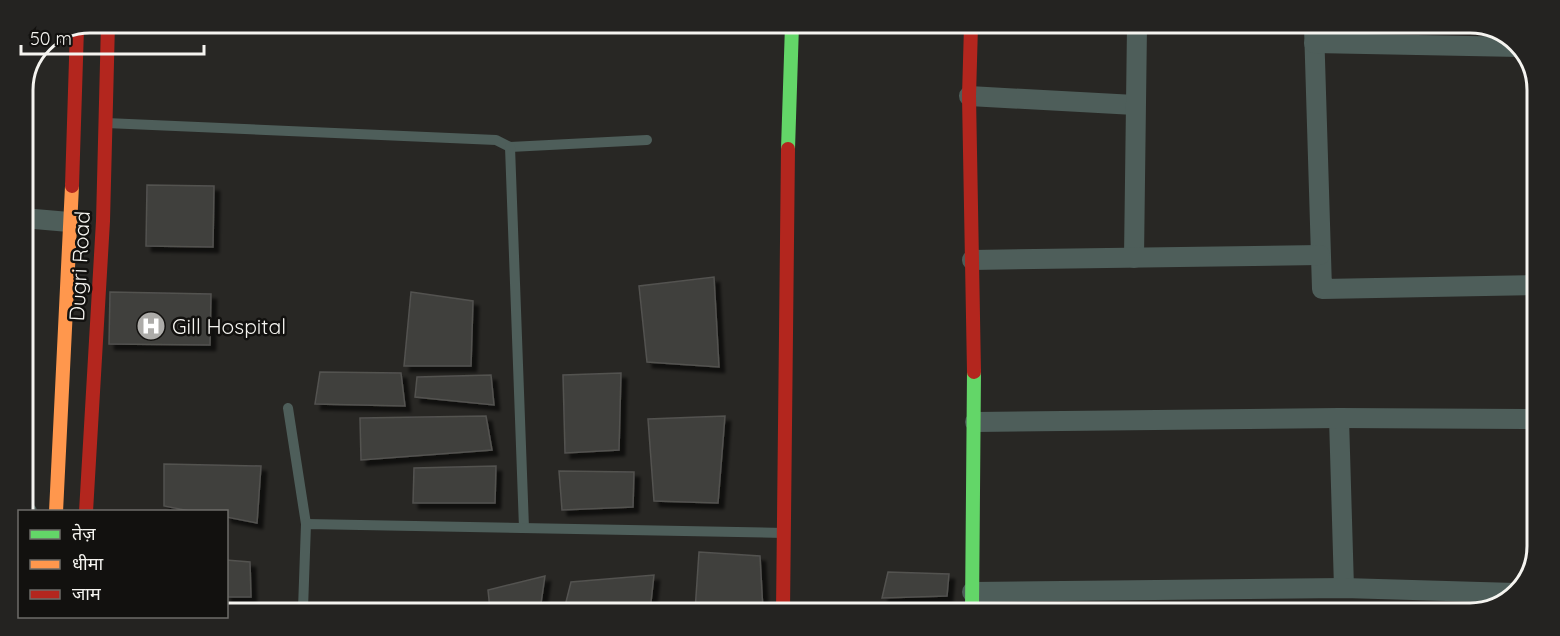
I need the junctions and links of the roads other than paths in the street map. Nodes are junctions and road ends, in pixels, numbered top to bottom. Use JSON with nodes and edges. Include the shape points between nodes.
{"nodes":[{"id":1,"x":108,"y":33,"type":"edge"},
{"id":2,"x":792,"y":33,"type":"edge"},
{"id":3,"x":971,"y":33,"type":"edge"},
{"id":4,"x":1137,"y":33,"type":"edge"},
{"id":5,"x":77,"y":35,"type":"edge"},
{"id":6,"x":1314,"y":35,"type":"edge"},
{"id":7,"x":1506,"y":46,"type":"edge"},
{"id":8,"x":969,"y":96,"type":"junction"},
{"id":9,"x":1135,"y":105,"type":"junction"},
{"id":10,"x":106,"y":123,"type":"junction"},
{"id":11,"x":647,"y":140,"type":"dead end"},
{"id":12,"x":510,"y":147,"type":"junction"},
{"id":13,"x":33,"y":219,"type":"edge"},
{"id":14,"x":69,"y":222,"type":"junction"},
{"id":15,"x":1320,"y":255,"type":"junction"},
{"id":16,"x":1134,"y":258,"type":"junction"},
{"id":17,"x":972,"y":260,"type":"junction"},
{"id":18,"x":1527,"y":285,"type":"edge"},
{"id":19,"x":288,"y":408,"type":"dead end"},
{"id":20,"x":1339,"y":418,"type":"junction"},
{"id":21,"x":1527,"y":419,"type":"edge"},
{"id":22,"x":975,"y":422,"type":"junction"},
{"id":23,"x":56,"y":510,"type":"edge"},
{"id":24,"x":86,"y":510,"type":"edge"},
{"id":25,"x":306,"y":524,"type":"junction"},
{"id":26,"x":524,"y":528,"type":"junction"},
{"id":27,"x":784,"y":533,"type":"junction"},
{"id":28,"x":1344,"y":588,"type":"junction"},
{"id":29,"x":1502,"y":593,"type":"edge"},
{"id":30,"x":972,"y":602,"type":"edge"},
{"id":31,"x":303,"y":603,"type":"edge"},
{"id":32,"x":783,"y":603,"type":"edge"}],
"edges":[{"from":1,"to":10,"type":"street","name":"Dugri Road"},
{"from":2,"to":27,"type":"street"},
{"from":3,"to":8,"type":"street"},
{"from":4,"to":9,"type":"street"},
{"from":5,"to":14,"type":"street","name":"Dugri Road"},
{"from":6,"to":7,"type":"street"},
{"from":6,"to":15,"type":"street"},
{"from":8,"to":9,"type":"street"},
{"from":8,"to":17,"type":"street"},
{"from":9,"to":16,"type":"street"},
{"from":10,"to":12,"type":"lane","via":[[496,140]]},
{"from":10,"to":24,"type":"street","name":"Dugri Road","via":[[104,221]]},
{"from":11,"to":12,"type":"lane"},
{"from":12,"to":26,"type":"lane"},
{"from":13,"to":14,"type":"street"},
{"from":14,"to":23,"type":"street","name":"Dugri Road"},
{"from":15,"to":16,"type":"street"},
{"from":15,"to":18,"type":"street","via":[[1322,289]]},
{"from":16,"to":17,"type":"street"},
{"from":17,"to":22,"type":"street"},
{"from":19,"to":25,"type":"lane"},
{"from":20,"to":21,"type":"street"},
{"from":20,"to":22,"type":"street"},
{"from":20,"to":28,"type":"street"},
{"from":22,"to":30,"type":"street"},
{"from":25,"to":26,"type":"lane"},
{"from":25,"to":31,"type":"lane"},
{"from":26,"to":27,"type":"lane"},
{"from":27,"to":32,"type":"street"},
{"from":28,"to":29,"type":"street"},
{"from":28,"to":30,"type":"street"}]}
